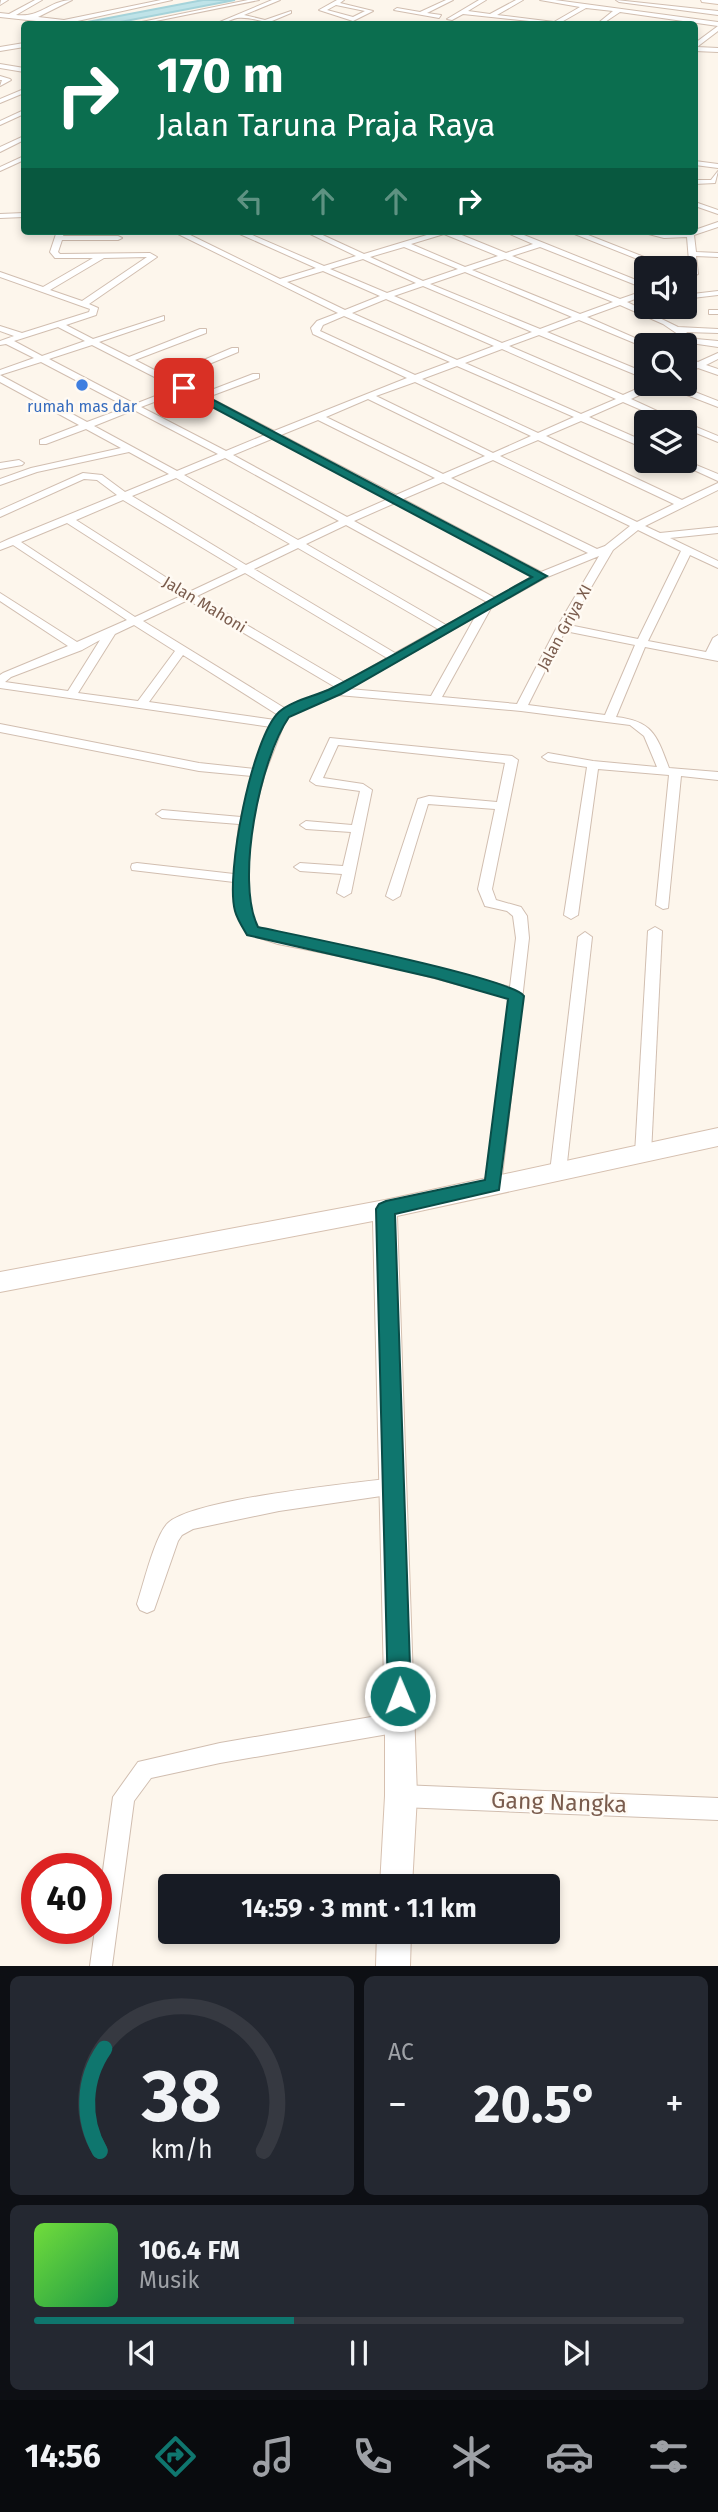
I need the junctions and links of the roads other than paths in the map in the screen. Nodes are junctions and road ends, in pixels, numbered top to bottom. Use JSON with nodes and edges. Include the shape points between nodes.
{"nodes":[{"id":1,"x":5,"y":0,"type":"edge"},
{"id":2,"x":39,"y":0,"type":"edge"},
{"id":3,"x":69,"y":0,"type":"edge"},
{"id":4,"x":169,"y":0,"type":"edge"},
{"id":5,"x":256,"y":0,"type":"edge"},
{"id":6,"x":277,"y":0,"type":"edge"},
{"id":7,"x":341,"y":0,"type":"edge"},
{"id":8,"x":450,"y":0,"type":"edge"},
{"id":9,"x":483,"y":0,"type":"edge"},
{"id":10,"x":520,"y":0,"type":"edge"},
{"id":11,"x":543,"y":0,"type":"edge"},
{"id":12,"x":619,"y":0,"type":"edge"},
{"id":13,"x":690,"y":0,"type":"edge"},
{"id":14,"x":705,"y":0,"type":"edge"},
{"id":15,"x":557,"y":2,"type":"junction"},
{"id":16,"x":718,"y":2,"type":"edge"},
{"id":17,"x":0,"y":3,"type":"edge"},
{"id":18,"x":334,"y":3,"type":"junction"},
{"id":19,"x":586,"y":6,"type":"junction"},
{"id":20,"x":546,"y":8,"type":"dead end"},
{"id":21,"x":678,"y":8,"type":"junction"},
{"id":22,"x":397,"y":10,"type":"dead end"},
{"id":23,"x":619,"y":10,"type":"junction"},
{"id":24,"x":289,"y":12,"type":"dead end"},
{"id":25,"x":461,"y":12,"type":"junction"},
{"id":26,"x":421,"y":13,"type":"junction"},
{"id":27,"x":718,"y":13,"type":"edge"},
{"id":28,"x":534,"y":14,"type":"dead end"},
{"id":29,"x":0,"y":15,"type":"edge"},
{"id":30,"x":650,"y":15,"type":"junction"},
{"id":31,"x":10,"y":16,"type":"junction"},
{"id":32,"x":237,"y":16,"type":"junction"},
{"id":33,"x":439,"y":16,"type":"dead end"},
{"id":34,"x":491,"y":16,"type":"junction"},
{"id":35,"x":665,"y":17,"type":"junction"},
{"id":36,"x":30,"y":19,"type":"junction"},
{"id":37,"x":355,"y":19,"type":"junction"},
{"id":38,"x":523,"y":20,"type":"junction"},
{"id":39,"x":644,"y":20,"type":"dead end"},
{"id":40,"x":53,"y":21,"type":"edge"},
{"id":41,"x":69,"y":21,"type":"edge"},
{"id":42,"x":150,"y":21,"type":"edge"},
{"id":43,"x":225,"y":21,"type":"edge"},
{"id":44,"x":260,"y":21,"type":"edge"},
{"id":45,"x":266,"y":21,"type":"edge"},
{"id":46,"x":349,"y":21,"type":"edge"},
{"id":47,"x":462,"y":21,"type":"dead end"},
{"id":48,"x":531,"y":21,"type":"edge"},
{"id":49,"x":559,"y":21,"type":"edge"},
{"id":50,"x":603,"y":21,"type":"edge"},
{"id":51,"x":681,"y":21,"type":"edge"},
{"id":52,"x":698,"y":24,"type":"edge"},
{"id":53,"x":718,"y":26,"type":"edge"},
{"id":54,"x":698,"y":44,"type":"edge"},
{"id":55,"x":21,"y":47,"type":"edge"},
{"id":56,"x":698,"y":47,"type":"edge"},
{"id":57,"x":0,"y":50,"type":"edge"},
{"id":58,"x":718,"y":50,"type":"edge"},
{"id":59,"x":0,"y":66,"type":"edge"},
{"id":60,"x":21,"y":70,"type":"edge"},
{"id":61,"x":21,"y":92,"type":"edge"},
{"id":62,"x":0,"y":94,"type":"edge"},
{"id":63,"x":10,"y":97,"type":"junction"},
{"id":64,"x":21,"y":99,"type":"edge"},
{"id":65,"x":0,"y":101,"type":"edge"},
{"id":66,"x":21,"y":113,"type":"edge"},
{"id":67,"x":0,"y":123,"type":"edge"},
{"id":68,"x":21,"y":140,"type":"edge"},
{"id":69,"x":0,"y":150,"type":"edge"},
{"id":70,"x":0,"y":156,"type":"edge"},
{"id":71,"x":21,"y":159,"type":"edge"},
{"id":72,"x":21,"y":160,"type":"edge"},
{"id":73,"x":698,"y":163,"type":"edge"},
{"id":74,"x":718,"y":166,"type":"edge"},
{"id":75,"x":2,"y":169,"type":"edge"},
{"id":76,"x":718,"y":173,"type":"edge"},
{"id":77,"x":698,"y":182,"type":"edge"},
{"id":78,"x":698,"y":205,"type":"edge"},
{"id":79,"x":718,"y":212,"type":"edge"},
{"id":80,"x":0,"y":216,"type":"edge"},
{"id":81,"x":17,"y":216,"type":"edge"},
{"id":82,"x":718,"y":224,"type":"edge"},
{"id":83,"x":698,"y":230,"type":"edge"},
{"id":84,"x":60,"y":235,"type":"edge"},
{"id":85,"x":109,"y":235,"type":"edge"},
{"id":86,"x":184,"y":235,"type":"edge"},
{"id":87,"x":245,"y":235,"type":"edge"},
{"id":88,"x":317,"y":235,"type":"edge"},
{"id":89,"x":436,"y":235,"type":"edge"},
{"id":90,"x":454,"y":235,"type":"edge"},
{"id":91,"x":517,"y":235,"type":"edge"},
{"id":92,"x":581,"y":235,"type":"edge"},
{"id":93,"x":692,"y":235,"type":"edge"},
{"id":94,"x":118,"y":238,"type":"dead end"},
{"id":95,"x":404,"y":244,"type":"junction"},
{"id":96,"x":541,"y":244,"type":"junction"},
{"id":97,"x":692,"y":254,"type":"joint"},
{"id":98,"x":363,"y":255,"type":"junction"},
{"id":99,"x":718,"y":255,"type":"edge"},
{"id":100,"x":102,"y":256,"type":"junction"},
{"id":101,"x":637,"y":256,"type":"edge"},
{"id":102,"x":504,"y":257,"type":"junction"},
{"id":103,"x":321,"y":268,"type":"junction"},
{"id":104,"x":467,"y":270,"type":"junction"},
{"id":105,"x":0,"y":274,"type":"edge"},
{"id":106,"x":281,"y":281,"type":"junction"},
{"id":107,"x":634,"y":282,"type":"edge"},
{"id":108,"x":424,"y":284,"type":"junction"},
{"id":109,"x":44,"y":289,"type":"junction"},
{"id":110,"x":718,"y":293,"type":"edge"},
{"id":111,"x":697,"y":295,"type":"edge"},
{"id":112,"x":386,"y":296,"type":"junction"},
{"id":113,"x":634,"y":297,"type":"edge"},
{"id":114,"x":621,"y":302,"type":"junction"},
{"id":115,"x":83,"y":304,"type":"junction"},
{"id":116,"x":347,"y":314,"type":"junction"},
{"id":117,"x":161,"y":318,"type":"dead end"},
{"id":118,"x":578,"y":318,"type":"junction"},
{"id":119,"x":58,"y":324,"type":"junction"},
{"id":120,"x":0,"y":328,"type":"edge"},
{"id":121,"x":678,"y":329,"type":"junction"},
{"id":122,"x":203,"y":331,"type":"dead end"},
{"id":123,"x":543,"y":331,"type":"junction"},
{"id":124,"x":718,"y":331,"type":"edge"},
{"id":125,"x":22,"y":336,"type":"junction"},
{"id":126,"x":634,"y":340,"type":"edge"},
{"id":127,"x":3,"y":342,"type":"edge"},
{"id":128,"x":93,"y":342,"type":"junction"},
{"id":129,"x":718,"y":344,"type":"edge"},
{"id":130,"x":500,"y":347,"type":"junction"},
{"id":131,"x":235,"y":350,"type":"dead end"},
{"id":132,"x":718,"y":356,"type":"edge"},
{"id":133,"x":41,"y":359,"type":"junction"},
{"id":134,"x":128,"y":360,"type":"junction"},
{"id":135,"x":457,"y":363,"type":"junction"},
{"id":136,"x":698,"y":365,"type":"joint"},
{"id":137,"x":634,"y":371,"type":"edge"},
{"id":138,"x":718,"y":372,"type":"edge"},
{"id":139,"x":0,"y":375,"type":"edge"},
{"id":140,"x":256,"y":376,"type":"dead end"},
{"id":141,"x":414,"y":379,"type":"junction"},
{"id":142,"x":166,"y":380,"type":"junction"},
{"id":143,"x":184,"y":388,"type":"junction"},
{"id":144,"x":634,"y":394,"type":"edge"},
{"id":145,"x":369,"y":396,"type":"junction"},
{"id":146,"x":697,"y":396,"type":"edge"},
{"id":147,"x":201,"y":397,"type":"junction"},
{"id":148,"x":624,"y":399,"type":"junction"},
{"id":149,"x":718,"y":404,"type":"edge"},
{"id":150,"x":132,"y":406,"type":"junction"},
{"id":151,"x":649,"y":410,"type":"edge"},
{"id":152,"x":317,"y":416,"type":"junction"},
{"id":153,"x":582,"y":418,"type":"junction"},
{"id":154,"x":85,"y":424,"type":"junction"},
{"id":155,"x":697,"y":430,"type":"edge"},
{"id":156,"x":273,"y":434,"type":"junction"},
{"id":157,"x":541,"y":437,"type":"junction"},
{"id":158,"x":718,"y":439,"type":"edge"},
{"id":159,"x":634,"y":441,"type":"edge"},
{"id":160,"x":43,"y":442,"type":"dead end"},
{"id":161,"x":130,"y":449,"type":"junction"},
{"id":162,"x":224,"y":454,"type":"junction"},
{"id":163,"x":496,"y":458,"type":"junction"},
{"id":164,"x":19,"y":463,"type":"dead end"},
{"id":165,"x":0,"y":466,"type":"edge"},
{"id":166,"x":697,"y":469,"type":"edge"},
{"id":167,"x":176,"y":474,"type":"junction"},
{"id":168,"x":718,"y":478,"type":"edge"},
{"id":169,"x":444,"y":479,"type":"junction"},
{"id":170,"x":0,"y":482,"type":"edge"},
{"id":171,"x":718,"y":486,"type":"edge"},
{"id":172,"x":124,"y":496,"type":"junction"},
{"id":173,"x":396,"y":499,"type":"junction"},
{"id":174,"x":682,"y":504,"type":"junction"},
{"id":175,"x":0,"y":514,"type":"edge"},
{"id":176,"x":68,"y":519,"type":"junction"},
{"id":177,"x":349,"y":521,"type":"junction"},
{"id":178,"x":638,"y":526,"type":"junction"},
{"id":179,"x":718,"y":530,"type":"edge"},
{"id":180,"x":659,"y":536,"type":"junction"},
{"id":181,"x":13,"y":541,"type":"junction"},
{"id":182,"x":298,"y":545,"type":"junction"},
{"id":183,"x":0,"y":547,"type":"edge"},
{"id":184,"x":609,"y":548,"type":"junction"},
{"id":185,"x":687,"y":550,"type":"junction"},
{"id":186,"x":596,"y":553,"type":"junction"},
{"id":187,"x":718,"y":565,"type":"edge"},
{"id":188,"x":245,"y":569,"type":"junction"},
{"id":189,"x":541,"y":576,"type":"junction"},
{"id":190,"x":0,"y":596,"type":"edge"},
{"id":191,"x":189,"y":596,"type":"junction"},
{"id":192,"x":491,"y":604,"type":"junction"},
{"id":193,"x":135,"y":621,"type":"junction"},
{"id":194,"x":562,"y":627,"type":"junction"},
{"id":195,"x":446,"y":629,"type":"junction"},
{"id":196,"x":110,"y":633,"type":"junction"},
{"id":197,"x":718,"y":638,"type":"edge"},
{"id":198,"x":641,"y":643,"type":"junction"},
{"id":199,"x":78,"y":648,"type":"junction"},
{"id":200,"x":181,"y":650,"type":"junction"},
{"id":201,"x":714,"y":657,"type":"edge"},
{"id":202,"x":395,"y":658,"type":"junction"},
{"id":203,"x":2,"y":678,"type":"edge"},
{"id":204,"x":340,"y":689,"type":"junction"},
{"id":205,"x":71,"y":695,"type":"junction"},
{"id":206,"x":435,"y":700,"type":"junction"},
{"id":207,"x":141,"y":705,"type":"junction"},
{"id":208,"x":521,"y":708,"type":"junction"},
{"id":209,"x":610,"y":718,"type":"junction"},
{"id":210,"x":281,"y":719,"type":"junction"},
{"id":211,"x":0,"y":728,"type":"edge"},
{"id":212,"x":548,"y":757,"type":"dead end"},
{"id":213,"x":593,"y":765,"type":"junction"},
{"id":214,"x":669,"y":771,"type":"junction"},
{"id":215,"x":259,"y":772,"type":"junction"},
{"id":216,"x":718,"y":776,"type":"edge"},
{"id":217,"x":503,"y":806,"type":"junction"},
{"id":218,"x":162,"y":814,"type":"dead end"},
{"id":219,"x":246,"y":821,"type":"junction"},
{"id":220,"x":306,"y":825,"type":"dead end"},
{"id":221,"x":358,"y":829,"type":"junction"},
{"id":222,"x":137,"y":867,"type":"dead end"},
{"id":223,"x":300,"y":867,"type":"dead end"},
{"id":224,"x":349,"y":870,"type":"junction"},
{"id":225,"x":240,"y":878,"type":"junction"},
{"id":226,"x":344,"y":892,"type":"dead end"},
{"id":227,"x":393,"y":896,"type":"dead end"},
{"id":228,"x":663,"y":905,"type":"dead end"},
{"id":229,"x":571,"y":915,"type":"dead end"},
{"id":230,"x":655,"y":931,"type":"dead end"},
{"id":231,"x":585,"y":937,"type":"dead end"},
{"id":232,"x":516,"y":996,"type":"junction"},
{"id":233,"x":718,"y":1137,"type":"edge"},
{"id":234,"x":643,"y":1154,"type":"junction"},
{"id":235,"x":558,"y":1172,"type":"junction"},
{"id":236,"x":493,"y":1185,"type":"junction"},
{"id":237,"x":386,"y":1209,"type":"junction"},
{"id":238,"x":0,"y":1282,"type":"edge"},
{"id":239,"x":396,"y":1486,"type":"junction"},
{"id":240,"x":147,"y":1604,"type":"dead end"},
{"id":241,"x":400,"y":1722,"type":"junction"},
{"id":242,"x":401,"y":1796,"type":"junction"},
{"id":243,"x":718,"y":1808,"type":"edge"},
{"id":244,"x":398,"y":1874,"type":"edge"},
{"id":245,"x":394,"y":1944,"type":"edge"},
{"id":246,"x":101,"y":1966,"type":"edge"},
{"id":247,"x":393,"y":1966,"type":"edge"}],
"edges":[{"from":1,"to":17,"type":"street"},
{"from":2,"to":31,"type":"street"},
{"from":3,"to":36,"type":"street"},
{"from":4,"to":41,"type":"street"},
{"from":5,"to":42,"type":"street"},
{"from":6,"to":32,"type":"street"},
{"from":7,"to":18,"type":"street"},
{"from":8,"to":26,"type":"street"},
{"from":9,"to":25,"type":"street"},
{"from":10,"to":34,"type":"street"},
{"from":11,"to":15,"type":"street"},
{"from":12,"to":21,"type":"street"},
{"from":13,"to":21,"type":"street"},
{"from":14,"to":16,"type":"street"},
{"from":15,"to":19,"type":"street"},
{"from":15,"to":20,"type":"street"},
{"from":18,"to":37,"type":"street","via":[[321,10]]},
{"from":18,"to":37,"type":"street","via":[[370,11]]},
{"from":19,"to":23,"type":"street"},
{"from":19,"to":49,"type":"street"},
{"from":21,"to":27,"type":"street"},
{"from":21,"to":35,"type":"street"},
{"from":22,"to":26,"type":"street"},
{"from":23,"to":30,"type":"street"},
{"from":23,"to":50,"type":"street"},
{"from":24,"to":45,"type":"street"},
{"from":25,"to":34,"type":"street"},
{"from":25,"to":47,"type":"street","via":[[450,19]]},
{"from":26,"to":33,"type":"street"},
{"from":28,"to":38,"type":"street"},
{"from":29,"to":31,"type":"street"},
{"from":30,"to":35,"type":"street"},
{"from":30,"to":39,"type":"street"},
{"from":31,"to":36,"type":"street"},
{"from":32,"to":43,"type":"street"},
{"from":32,"to":44,"type":"street"},
{"from":34,"to":38,"type":"street"},
{"from":35,"to":51,"type":"street"},
{"from":36,"to":40,"type":"street"},
{"from":37,"to":46,"type":"street"},
{"from":38,"to":48,"type":"street"},
{"from":52,"to":53,"type":"street"},
{"from":53,"to":54,"type":"street"},
{"from":55,"to":57,"type":"street"},
{"from":56,"to":58,"type":"street"},
{"from":59,"to":60,"type":"street"},
{"from":61,"to":63,"type":"street"},
{"from":62,"to":63,"type":"street"},
{"from":63,"to":64,"type":"street"},
{"from":63,"to":65,"type":"street"},
{"from":66,"to":67,"type":"street"},
{"from":68,"to":69,"type":"street"},
{"from":70,"to":71,"type":"street"},
{"from":72,"to":75,"type":"street"},
{"from":73,"to":74,"type":"street"},
{"from":76,"to":77,"type":"street","via":[[713,182]]},
{"from":78,"to":79,"type":"street"},
{"from":80,"to":81,"type":"street"},
{"from":82,"to":83,"type":"street"},
{"from":84,"to":100,"type":"street","via":[[55,254]]},
{"from":85,"to":94,"type":"street"},
{"from":86,"to":106,"type":"street"},
{"from":87,"to":103,"type":"street"},
{"from":88,"to":98,"type":"street"},
{"from":89,"to":95,"type":"street"},
{"from":90,"to":102,"type":"street"},
{"from":91,"to":96,"type":"street"},
{"from":92,"to":101,"type":"street"},
{"from":93,"to":97,"type":"street"},
{"from":95,"to":98,"type":"street"},
{"from":95,"to":104,"type":"street"},
{"from":96,"to":102,"type":"street"},
{"from":96,"to":107,"type":"street"},
{"from":97,"to":99,"type":"street"},
{"from":98,"to":103,"type":"street"},
{"from":98,"to":108,"type":"street"},
{"from":100,"to":109,"type":"street"},
{"from":100,"to":115,"type":"street","via":[[153,257]]},
{"from":102,"to":104,"type":"street"},
{"from":102,"to":114,"type":"street"},
{"from":103,"to":106,"type":"street"},
{"from":103,"to":112,"type":"street"},
{"from":104,"to":108,"type":"street"},
{"from":104,"to":118,"type":"street"},
{"from":105,"to":109,"type":"street"},
{"from":106,"to":116,"type":"street"},
{"from":108,"to":112,"type":"street"},
{"from":108,"to":123,"type":"street"},
{"from":109,"to":115,"type":"street"},
{"from":110,"to":111,"type":"street"},
{"from":112,"to":116,"type":"street"},
{"from":112,"to":130,"type":"street"},
{"from":113,"to":114,"type":"street"},
{"from":114,"to":118,"type":"street"},
{"from":114,"to":121,"type":"street"},
{"from":115,"to":119,"type":"street","via":[[94,308],[93,313]]},
{"from":116,"to":135,"type":"street"},
{"from":116,"to":141,"type":"street","via":[[320,323],[316,332]]},
{"from":117,"to":128,"type":"street"},
{"from":118,"to":123,"type":"street"},
{"from":118,"to":126,"type":"street"},
{"from":119,"to":125,"type":"street"},
{"from":119,"to":128,"type":"street"},
{"from":120,"to":125,"type":"street"},
{"from":121,"to":124,"type":"street"},
{"from":121,"to":129,"type":"street","via":[[694,341]]},
{"from":122,"to":134,"type":"street"},
{"from":123,"to":130,"type":"street"},
{"from":123,"to":137,"type":"street"},
{"from":125,"to":127,"type":"street"},
{"from":127,"to":133,"type":"street"},
{"from":128,"to":133,"type":"street"},
{"from":128,"to":134,"type":"street"},
{"from":130,"to":135,"type":"street"},
{"from":130,"to":148,"type":"street"},
{"from":131,"to":142,"type":"street"},
{"from":132,"to":136,"type":"street"},
{"from":133,"to":139,"type":"street"},
{"from":133,"to":150,"type":"street"},
{"from":134,"to":142,"type":"street"},
{"from":135,"to":141,"type":"street"},
{"from":135,"to":153,"type":"street"},
{"from":136,"to":138,"type":"street"},
{"from":139,"to":154,"type":"street"},
{"from":140,"to":147,"type":"street"},
{"from":141,"to":145,"type":"street"},
{"from":141,"to":157,"type":"street"},
{"from":142,"to":143,"type":"street"},
{"from":143,"to":147,"type":"street"},
{"from":143,"to":150,"type":"street"},
{"from":144,"to":148,"type":"street"},
{"from":145,"to":152,"type":"street"},
{"from":145,"to":163,"type":"street"},
{"from":146,"to":149,"type":"street"},
{"from":147,"to":156,"type":"street"},
{"from":148,"to":151,"type":"street"},
{"from":148,"to":153,"type":"street"},
{"from":150,"to":154,"type":"street"},
{"from":150,"to":162,"type":"street"},
{"from":152,"to":156,"type":"street"},
{"from":152,"to":169,"type":"street"},
{"from":153,"to":157,"type":"street"},
{"from":153,"to":159,"type":"street"},
{"from":154,"to":160,"type":"street"},
{"from":154,"to":161,"type":"street"},
{"from":155,"to":158,"type":"street"},
{"from":156,"to":162,"type":"street"},
{"from":156,"to":173,"type":"street"},
{"from":157,"to":163,"type":"street"},
{"from":157,"to":174,"type":"street"},
{"from":161,"to":167,"type":"street"},
{"from":161,"to":170,"type":"street"},
{"from":162,"to":167,"type":"street"},
{"from":162,"to":177,"type":"street"},
{"from":163,"to":169,"type":"street"},
{"from":163,"to":178,"type":"street"},
{"from":164,"to":165,"type":"street"},
{"from":166,"to":168,"type":"street"},
{"from":167,"to":172,"type":"street"},
{"from":167,"to":182,"type":"street"},
{"from":169,"to":173,"type":"street"},
{"from":169,"to":186,"type":"street"},
{"from":171,"to":174,"type":"street"},
{"from":172,"to":175,"type":"street","via":[[99,477],[83,476]]},
{"from":172,"to":176,"type":"street"},
{"from":172,"to":188,"type":"street"},
{"from":173,"to":177,"type":"street"},
{"from":173,"to":189,"type":"street"},
{"from":174,"to":178,"type":"street"},
{"from":176,"to":181,"type":"street"},
{"from":176,"to":191,"type":"street","name":"Jalan Mahoni"},
{"from":177,"to":182,"type":"street"},
{"from":177,"to":192,"type":"street"},
{"from":178,"to":180,"type":"street"},
{"from":178,"to":184,"type":"street"},
{"from":179,"to":180,"type":"street"},
{"from":180,"to":185,"type":"street"},
{"from":181,"to":183,"type":"street"},
{"from":181,"to":193,"type":"street"},
{"from":182,"to":188,"type":"street"},
{"from":182,"to":195,"type":"street"},
{"from":184,"to":186,"type":"street"},
{"from":184,"to":194,"type":"street","name":"Jalan Griya XI"},
{"from":185,"to":187,"type":"street"},
{"from":185,"to":198,"type":"street"},
{"from":186,"to":189,"type":"street"},
{"from":188,"to":191,"type":"street"},
{"from":188,"to":202,"type":"street"},
{"from":189,"to":192,"type":"street"},
{"from":190,"to":199,"type":"street"},
{"from":191,"to":193,"type":"street"},
{"from":191,"to":204,"type":"street","name":"Jalan Mahoni"},
{"from":192,"to":195,"type":"street"},
{"from":192,"to":206,"type":"street"},
{"from":193,"to":196,"type":"street"},
{"from":193,"to":200,"type":"street"},
{"from":194,"to":198,"type":"street"},
{"from":194,"to":208,"type":"street","name":"Jalan Griya XI"},
{"from":195,"to":202,"type":"street"},
{"from":196,"to":199,"type":"street"},
{"from":196,"to":205,"type":"street"},
{"from":197,"to":201,"type":"street"},
{"from":198,"to":201,"type":"street"},
{"from":198,"to":209,"type":"street"},
{"from":199,"to":203,"type":"street"},
{"from":200,"to":207,"type":"street"},
{"from":200,"to":210,"type":"street"},
{"from":202,"to":204,"type":"street"},
{"from":203,"to":205,"type":"street"},
{"from":204,"to":206,"type":"street"},
{"from":204,"to":210,"type":"street"},
{"from":205,"to":207,"type":"street"},
{"from":206,"to":208,"type":"street"},
{"from":207,"to":210,"type":"street"},
{"from":208,"to":209,"type":"street"},
{"from":209,"to":214,"type":"street","via":[[645,727]]},
{"from":210,"to":215,"type":"street"},
{"from":211,"to":215,"type":"street","via":[[199,767]]},
{"from":212,"to":213,"type":"street"},
{"from":213,"to":214,"type":"street"},
{"from":213,"to":229,"type":"street"},
{"from":214,"to":216,"type":"street"},
{"from":214,"to":228,"type":"street"},
{"from":215,"to":219,"type":"street"},
{"from":217,"to":221,"type":"street","via":[[513,762],[507,758],[336,740],[316,781],[366,788]]},
{"from":217,"to":227,"type":"street","via":[[422,802]]},
{"from":217,"to":232,"type":"street","via":[[485,889],[490,903],[519,913],[523,943]]},
{"from":218,"to":219,"type":"street"},
{"from":219,"to":225,"type":"street"},
{"from":220,"to":221,"type":"street"},
{"from":221,"to":224,"type":"street"},
{"from":222,"to":225,"type":"street"},
{"from":223,"to":224,"type":"street"},
{"from":224,"to":226,"type":"street"},
{"from":225,"to":232,"type":"street","via":[[243,911],[252,931],[423,969]]},
{"from":230,"to":234,"type":"street"},
{"from":231,"to":235,"type":"street"},
{"from":232,"to":236,"type":"street"},
{"from":233,"to":234,"type":"street"},
{"from":234,"to":235,"type":"street"},
{"from":235,"to":236,"type":"street"},
{"from":236,"to":237,"type":"street"},
{"from":237,"to":238,"type":"street"},
{"from":237,"to":239,"type":"street"},
{"from":239,"to":240,"type":"street","via":[[193,1519],[169,1539]]},
{"from":239,"to":241,"type":"street"},
{"from":241,"to":242,"type":"street"},
{"from":241,"to":246,"type":"street","via":[[145,1769],[124,1797]]},
{"from":242,"to":243,"type":"street","name":"Gang Nangka"},
{"from":242,"to":244,"type":"street"},
{"from":245,"to":247,"type":"street"}]}
